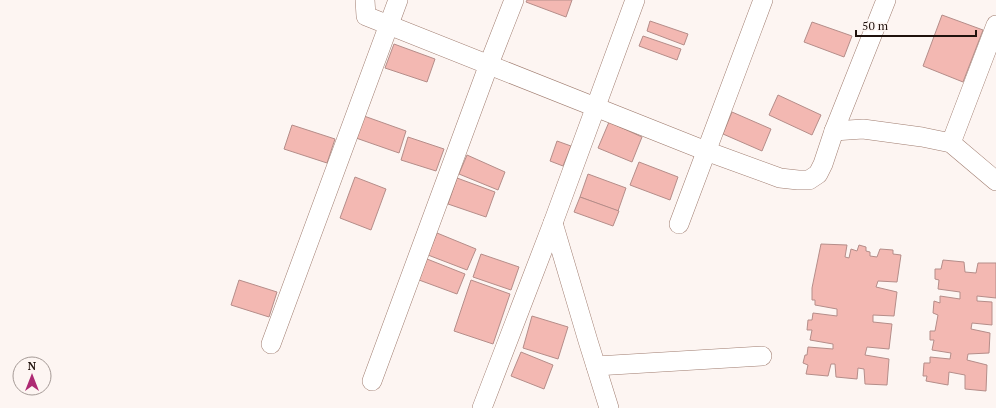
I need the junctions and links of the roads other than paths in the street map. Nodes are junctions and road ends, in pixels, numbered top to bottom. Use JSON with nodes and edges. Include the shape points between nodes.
{"nodes":[{"id":1,"x":365,"y":0,"type":"edge"},
{"id":2,"x":398,"y":0,"type":"edge"},
{"id":3,"x":514,"y":0,"type":"edge"},
{"id":4,"x":634,"y":0,"type":"edge"},
{"id":5,"x":763,"y":0,"type":"edge"},
{"id":6,"x":886,"y":0,"type":"edge"},
{"id":7,"x":389,"y":25,"type":"junction"},
{"id":8,"x":996,"y":25,"type":"edge"},
{"id":9,"x":489,"y":64,"type":"junction"},
{"id":10,"x":596,"y":107,"type":"junction"},
{"id":11,"x":834,"y":131,"type":"junction"},
{"id":12,"x":951,"y":143,"type":"junction"},
{"id":13,"x":706,"y":151,"type":"junction"},
{"id":14,"x":996,"y":181,"type":"edge"},
{"id":15,"x":553,"y":223,"type":"junction"},
{"id":16,"x":679,"y":224,"type":"dead end"},
{"id":17,"x":272,"y":344,"type":"dead end"},
{"id":18,"x":762,"y":356,"type":"dead end"},
{"id":19,"x":596,"y":366,"type":"junction"},
{"id":20,"x":372,"y":381,"type":"dead end"},
{"id":21,"x":482,"y":408,"type":"edge"},
{"id":22,"x":609,"y":408,"type":"edge"}],
"edges":[{"from":1,"to":7,"type":"street","via":[[366,16]]},
{"from":2,"to":7,"type":"street"},
{"from":3,"to":9,"type":"street"},
{"from":4,"to":10,"type":"street"},
{"from":5,"to":13,"type":"street"},
{"from":6,"to":11,"type":"street"},
{"from":7,"to":9,"type":"street"},
{"from":7,"to":17,"type":"street"},
{"from":8,"to":12,"type":"street"},
{"from":9,"to":10,"type":"street"},
{"from":9,"to":20,"type":"street"},
{"from":10,"to":13,"type":"street"},
{"from":10,"to":15,"type":"street"},
{"from":11,"to":12,"type":"street","via":[[863,129]]},
{"from":11,"to":13,"type":"street","via":[[818,174],[809,180],[780,178]]},
{"from":12,"to":14,"type":"street"},
{"from":13,"to":16,"type":"street"},
{"from":15,"to":19,"type":"street"},
{"from":15,"to":21,"type":"street"},
{"from":18,"to":19,"type":"street"},
{"from":19,"to":22,"type":"street"}]}
